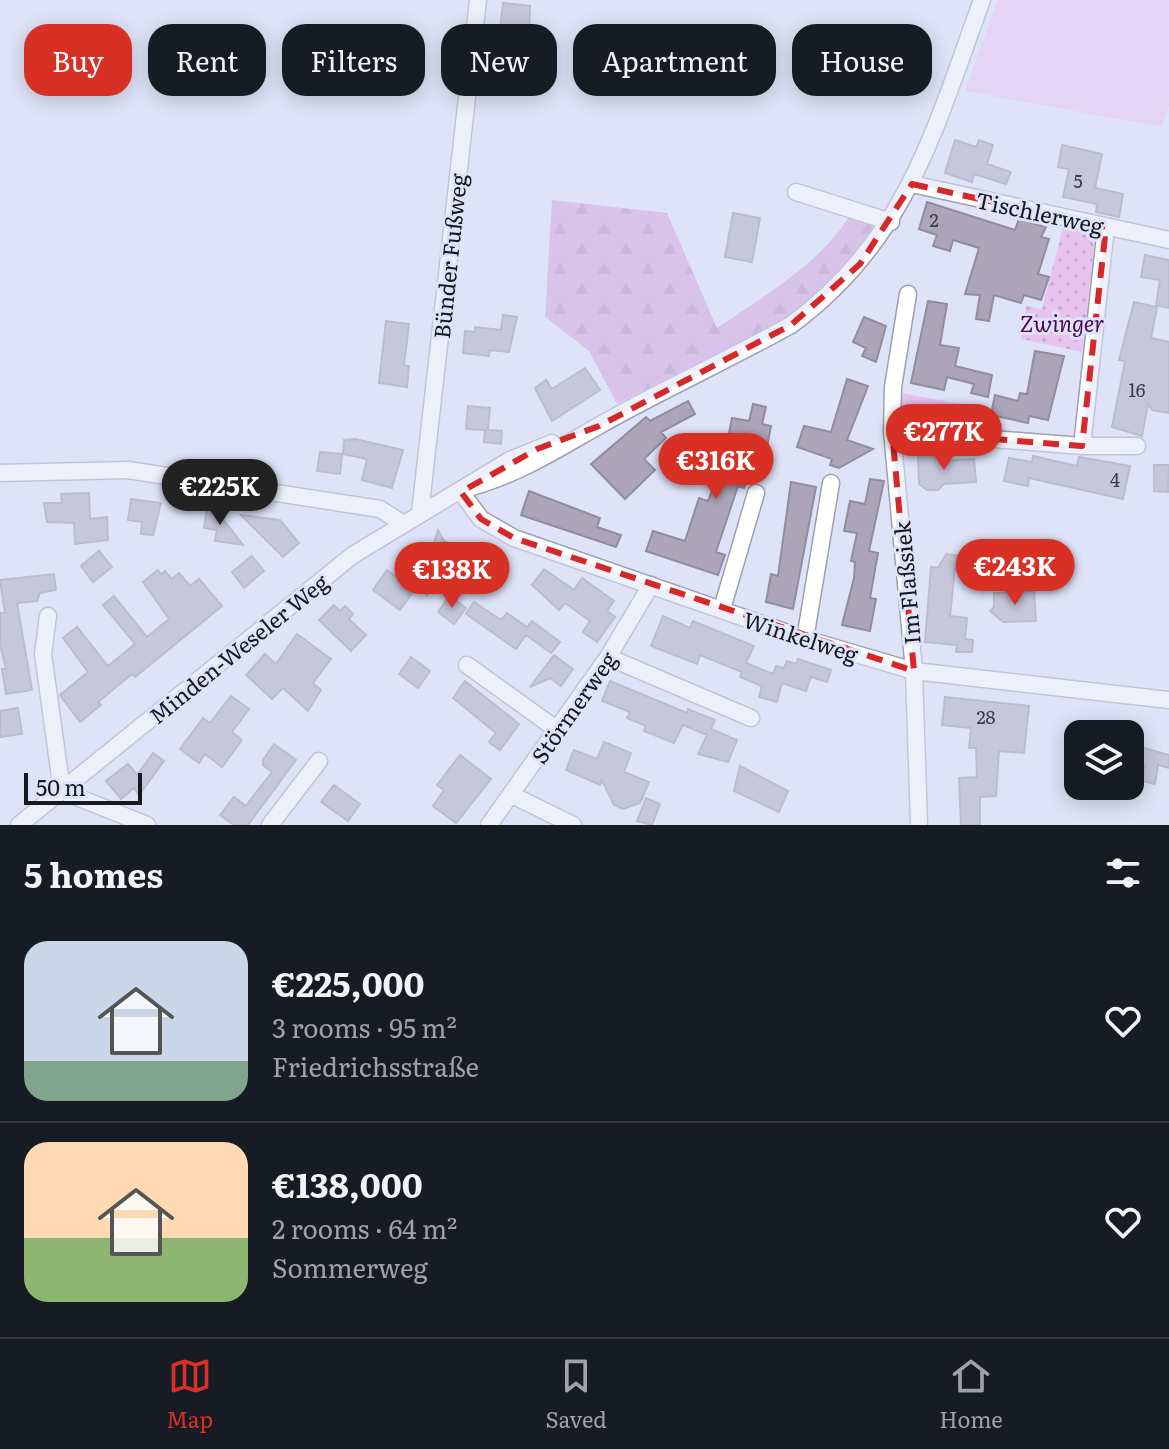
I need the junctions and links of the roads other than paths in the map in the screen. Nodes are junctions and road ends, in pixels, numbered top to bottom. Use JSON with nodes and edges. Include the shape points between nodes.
{"nodes":[{"id":1,"x":478,"y":0,"type":"edge"},
{"id":2,"x":982,"y":0,"type":"edge"},
{"id":3,"x":912,"y":184,"type":"junction"},
{"id":4,"x":796,"y":192,"type":"dead end"},
{"id":5,"x":891,"y":222,"type":"junction"},
{"id":6,"x":1106,"y":227,"type":"junction"},
{"id":7,"x":1169,"y":240,"type":"edge"},
{"id":8,"x":908,"y":294,"type":"dead end"},
{"id":9,"x":892,"y":431,"type":"junction"},
{"id":10,"x":1082,"y":446,"type":"junction"},
{"id":11,"x":1137,"y":446,"type":"dead end"},
{"id":12,"x":0,"y":473,"type":"edge"},
{"id":13,"x":831,"y":483,"type":"dead end"},
{"id":14,"x":465,"y":490,"type":"junction"},
{"id":15,"x":756,"y":493,"type":"dead end"},
{"id":16,"x":420,"y":513,"type":"junction"},
{"id":17,"x":402,"y":523,"type":"junction"},
{"id":18,"x":651,"y":585,"type":"junction"},
{"id":19,"x":722,"y":609,"type":"junction"},
{"id":20,"x":48,"y":616,"type":"dead end"},
{"id":21,"x":805,"y":639,"type":"junction"},
{"id":22,"x":608,"y":657,"type":"junction"},
{"id":23,"x":467,"y":665,"type":"dead end"},
{"id":24,"x":914,"y":671,"type":"junction"},
{"id":25,"x":1169,"y":700,"type":"edge"},
{"id":26,"x":751,"y":718,"type":"dead end"},
{"id":27,"x":556,"y":729,"type":"junction"},
{"id":28,"x":319,"y":761,"type":"dead end"},
{"id":29,"x":62,"y":791,"type":"junction"},
{"id":30,"x":512,"y":795,"type":"junction"},
{"id":31,"x":19,"y":825,"type":"edge"},
{"id":32,"x":147,"y":825,"type":"edge"},
{"id":33,"x":270,"y":825,"type":"edge"},
{"id":34,"x":489,"y":825,"type":"edge"},
{"id":35,"x":573,"y":825,"type":"edge"},
{"id":36,"x":919,"y":825,"type":"edge"}],
"edges":[{"from":1,"to":16,"type":"street","name":"Bünder Fußweg"},
{"from":2,"to":3,"type":"street","name":"Minden-Weseler Weg"},
{"from":3,"to":5,"type":"street","name":"Minden-Weseler Weg"},
{"from":3,"to":6,"type":"street","name":"Tischlerweg"},
{"from":4,"to":5,"type":"street"},
{"from":5,"to":14,"type":"street","name":"Minden-Weseler Weg","via":[[860,264],[791,325],[599,426],[510,460]]},
{"from":6,"to":7,"type":"street","name":"Tischlerweg"},
{"from":6,"to":10,"type":"street"},
{"from":8,"to":9,"type":"street","name":"Im Flaßsiek","via":[[893,387]]},
{"from":9,"to":10,"type":"street"},
{"from":9,"to":24,"type":"street","name":"Im Flaßsiek"},
{"from":10,"to":11,"type":"street"},
{"from":12,"to":17,"type":"street","via":[[128,470],[380,509]]},
{"from":13,"to":21,"type":"street"},
{"from":14,"to":16,"type":"street","name":"Minden-Weseler Weg"},
{"from":14,"to":18,"type":"street","name":"Winkelweg","via":[[474,513],[497,530]]},
{"from":15,"to":19,"type":"street"},
{"from":16,"to":17,"type":"street","name":"Minden-Weseler Weg"},
{"from":17,"to":29,"type":"street","name":"Minden-Weseler Weg","via":[[353,555]]},
{"from":18,"to":19,"type":"street","name":"Winkelweg"},
{"from":18,"to":22,"type":"street","name":"Störmerweg"},
{"from":19,"to":21,"type":"street","name":"Winkelweg"},
{"from":20,"to":29,"type":"street","via":[[43,654]]},
{"from":21,"to":24,"type":"street","name":"Winkelweg"},
{"from":22,"to":26,"type":"street"},
{"from":22,"to":27,"type":"street","name":"Störmerweg"},
{"from":23,"to":27,"type":"street"},
{"from":24,"to":25,"type":"street","name":"Winkelweg"},
{"from":24,"to":36,"type":"street","name":"Im Flaßsiek"},
{"from":27,"to":30,"type":"street","name":"Störmerweg"},
{"from":28,"to":33,"type":"street"},
{"from":29,"to":31,"type":"street","name":"Minden-Weseler Weg"},
{"from":29,"to":32,"type":"street"},
{"from":30,"to":34,"type":"street","name":"Störmerweg"},
{"from":30,"to":35,"type":"street"}]}
